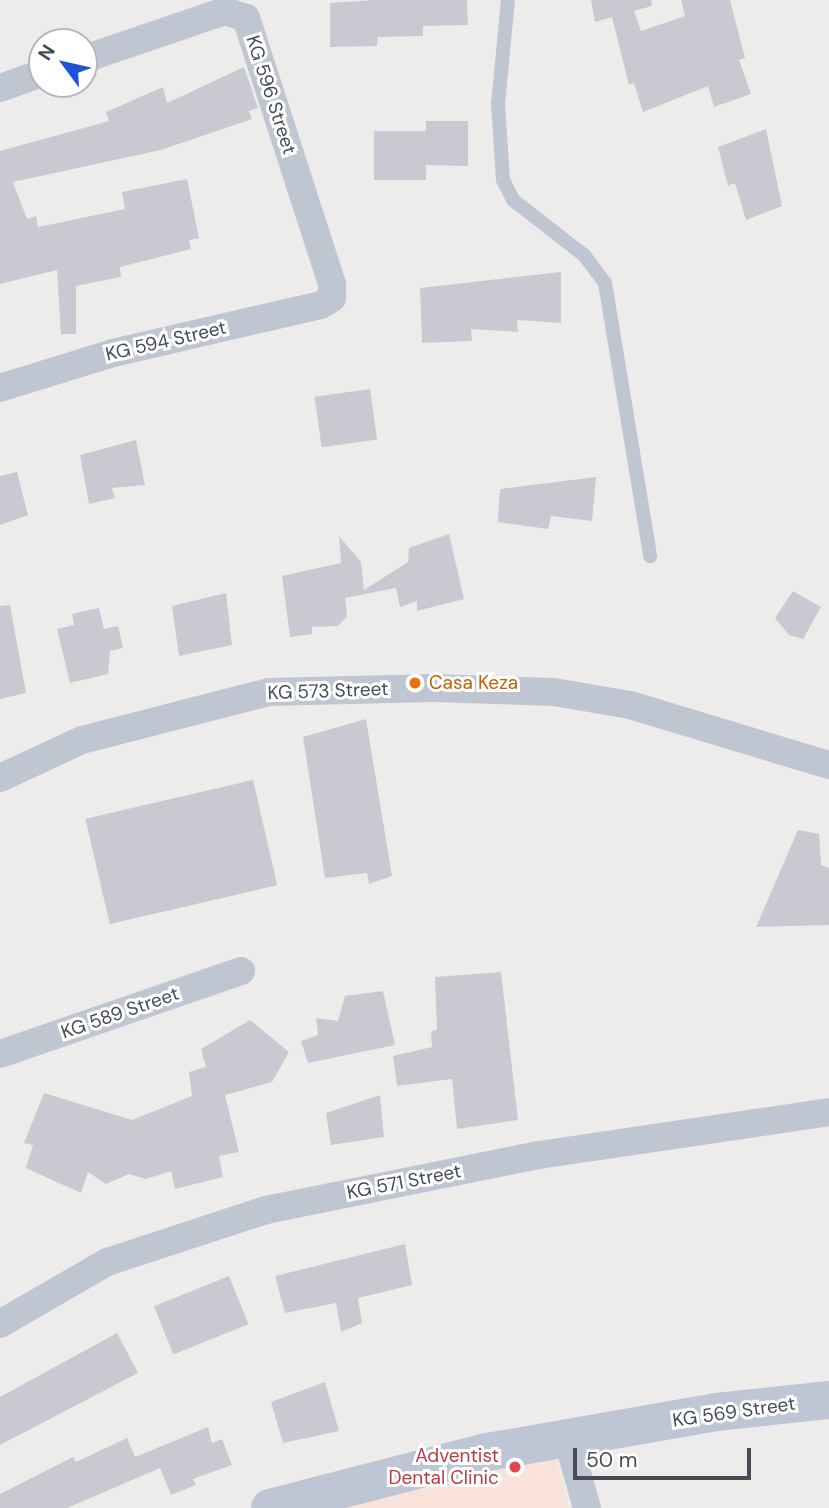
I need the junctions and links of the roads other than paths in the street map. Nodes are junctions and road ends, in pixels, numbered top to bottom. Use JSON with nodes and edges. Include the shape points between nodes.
{"nodes":[{"id":1,"x":508,"y":0,"type":"edge"},
{"id":2,"x":98,"y":54,"type":"edge"},
{"id":3,"x":28,"y":78,"type":"edge"},
{"id":4,"x":0,"y":88,"type":"edge"},
{"id":5,"x":331,"y":298,"type":"joint"},
{"id":6,"x":0,"y":388,"type":"edge"},
{"id":7,"x":650,"y":556,"type":"dead end"},
{"id":8,"x":829,"y":765,"type":"edge"},
{"id":9,"x":0,"y":778,"type":"edge"},
{"id":10,"x":241,"y":971,"type":"dead end"},
{"id":11,"x":0,"y":1055,"type":"edge"},
{"id":12,"x":829,"y":1112,"type":"edge"},
{"id":13,"x":0,"y":1324,"type":"edge"},
{"id":14,"x":829,"y":1399,"type":"edge"},
{"id":15,"x":568,"y":1437,"type":"junction"},
{"id":16,"x":270,"y":1508,"type":"edge"},
{"id":17,"x":587,"y":1508,"type":"edge"}],
"edges":[{"from":1,"to":7,"type":"lane","via":[[498,103],[503,180],[513,200],[584,254],[605,284]]},
{"from":2,"to":5,"type":"street","name":"KG 596 Street","via":[[225,10],[246,18],[332,284]]},
{"from":3,"to":4,"type":"street"},
{"from":5,"to":6,"type":"street","name":"KG 594 Street","via":[[321,305],[113,353]]},
{"from":8,"to":9,"type":"street","name":"KG 573 Street","via":[[630,705],[554,692],[433,688],[269,692],[82,740]]},
{"from":10,"to":11,"type":"street","name":"KG 589 Street"},
{"from":12,"to":13,"type":"street","name":"KG 571 Street","via":[[539,1155],[265,1209],[107,1262]]},
{"from":14,"to":15,"type":"street","name":"KG 569 Street"},
{"from":15,"to":16,"type":"street","name":"KG 569 Street","via":[[482,1453]]},
{"from":15,"to":17,"type":"street"}]}
